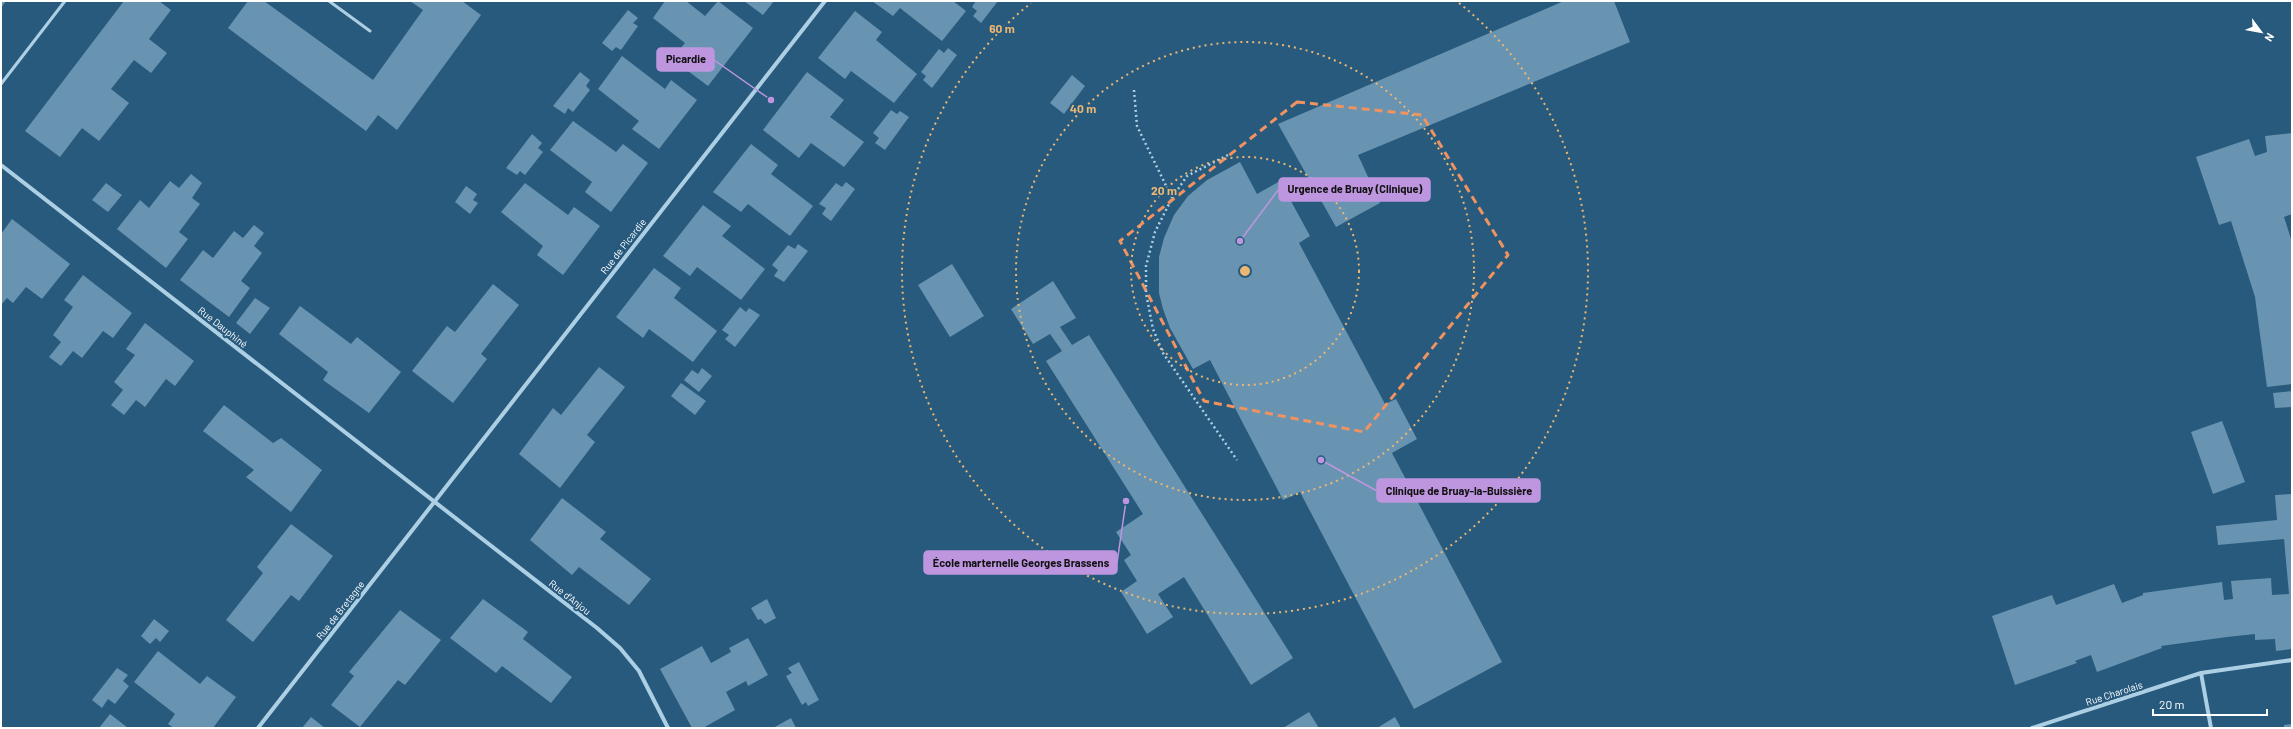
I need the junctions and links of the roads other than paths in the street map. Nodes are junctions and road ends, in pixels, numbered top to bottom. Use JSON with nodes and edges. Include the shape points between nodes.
{"nodes":[{"id":1,"x":65,"y":1,"type":"edge"},
{"id":2,"x":329,"y":1,"type":"edge"},
{"id":3,"x":825,"y":1,"type":"edge"},
{"id":4,"x":370,"y":31,"type":"dead end"},
{"id":5,"x":1,"y":84,"type":"edge"},
{"id":6,"x":1,"y":165,"type":"edge"},
{"id":7,"x":435,"y":502,"type":"junction"},
{"id":8,"x":2292,"y":660,"type":"edge"},
{"id":9,"x":2201,"y":674,"type":"junction"},
{"id":10,"x":258,"y":728,"type":"edge"},
{"id":11,"x":668,"y":728,"type":"edge"},
{"id":12,"x":2032,"y":728,"type":"edge"},
{"id":13,"x":2210,"y":728,"type":"edge"}],
"edges":[{"from":1,"to":5,"type":"lane"},
{"from":2,"to":4,"type":"lane"},
{"from":3,"to":7,"type":"street","name":"Rue de Picardie"},
{"from":6,"to":7,"type":"street","name":"Rue Dauphiné"},
{"from":7,"to":10,"type":"street","name":"Rue de Bretagne"},
{"from":7,"to":11,"type":"street","name":"Rue d'Anjou","via":[[620,648],[639,671]]},
{"from":8,"to":9,"type":"street","name":"Rue Charolais"},
{"from":9,"to":12,"type":"street","name":"Rue Charolais"},
{"from":9,"to":13,"type":"street"}]}
